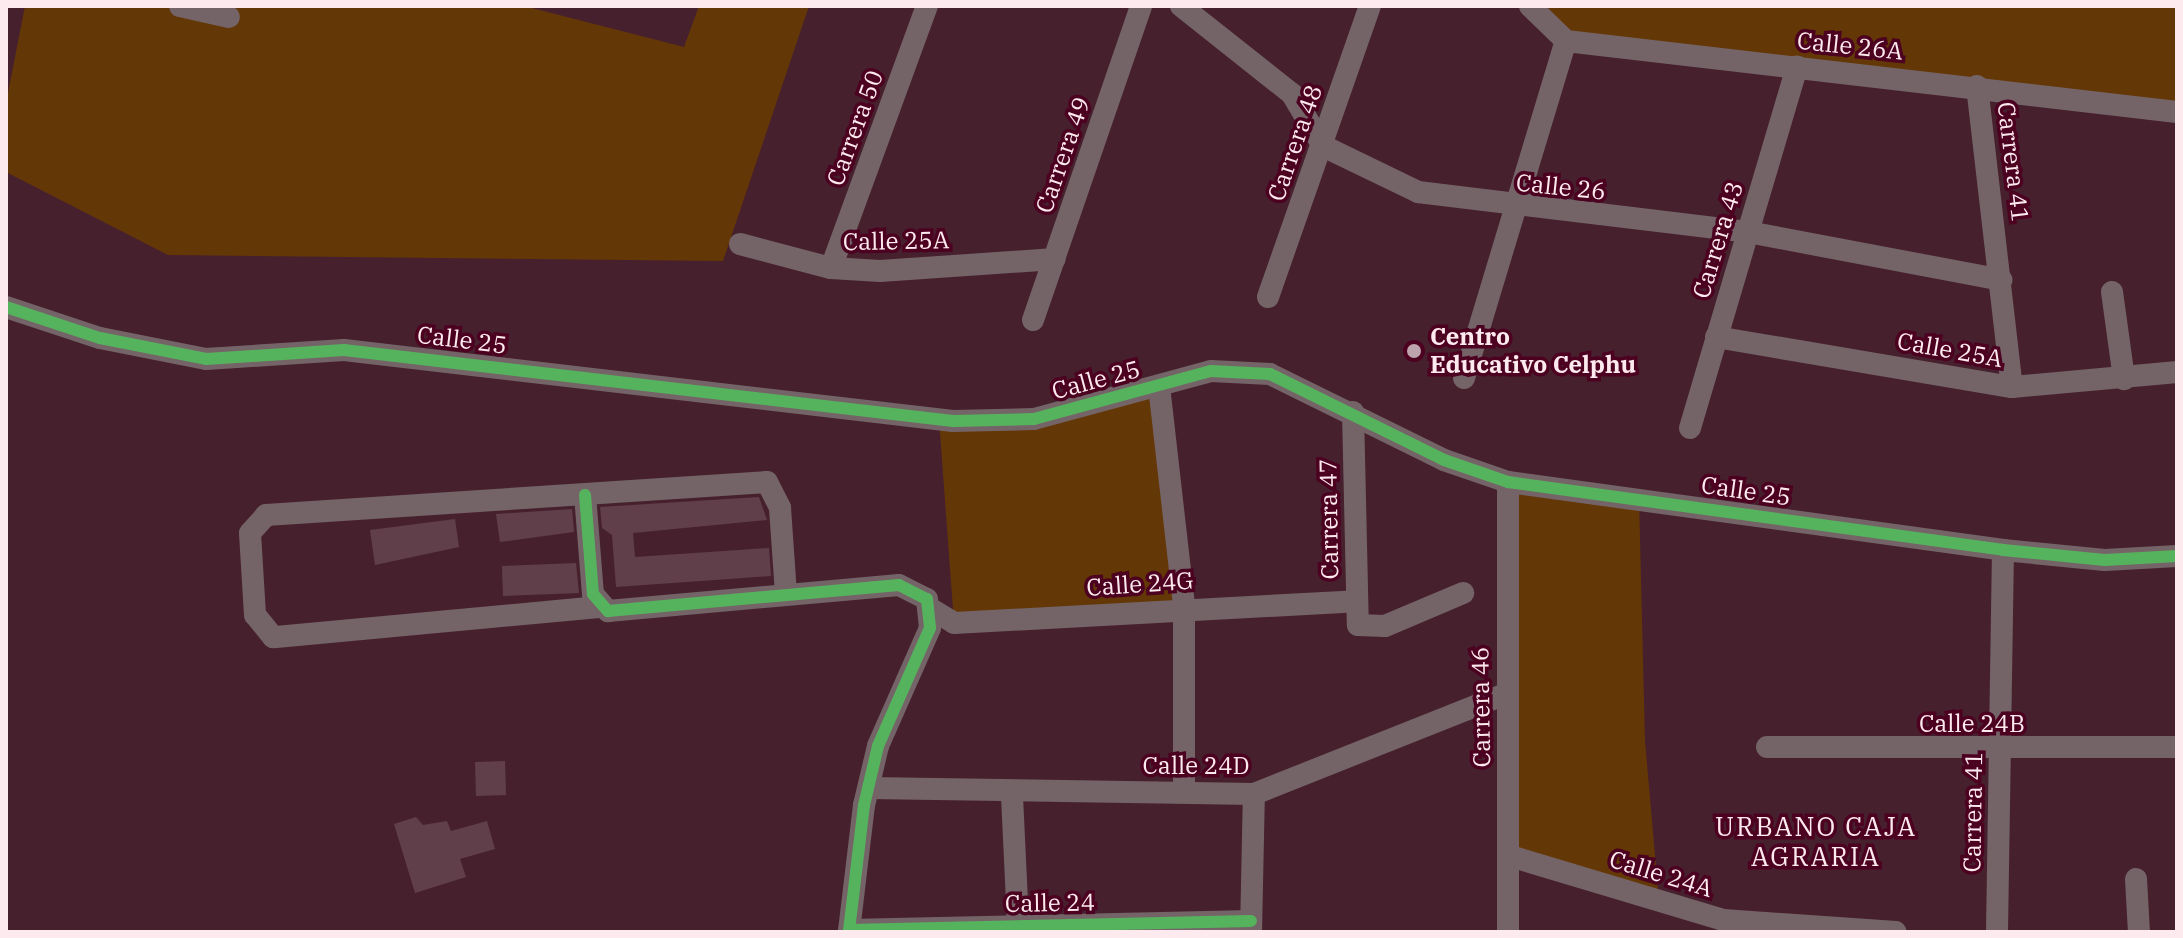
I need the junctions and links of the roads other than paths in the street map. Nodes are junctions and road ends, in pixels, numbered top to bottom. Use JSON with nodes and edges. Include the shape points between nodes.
{"nodes":[{"id":1,"x":180,"y":6,"type":"edge"},
{"id":2,"x":927,"y":6,"type":"edge"},
{"id":3,"x":1141,"y":6,"type":"edge"},
{"id":4,"x":1181,"y":6,"type":"edge"},
{"id":5,"x":1370,"y":6,"type":"edge"},
{"id":6,"x":1530,"y":6,"type":"edge"},
{"id":7,"x":229,"y":17,"type":"dead end"},
{"id":8,"x":1566,"y":41,"type":"junction"},
{"id":9,"x":1797,"y":66,"type":"junction"},
{"id":10,"x":1977,"y":86,"type":"junction"},
{"id":11,"x":2177,"y":112,"type":"edge"},
{"id":12,"x":1323,"y":146,"type":"junction"},
{"id":13,"x":1520,"y":210,"type":"junction"},
{"id":14,"x":1748,"y":232,"type":"junction"},
{"id":15,"x":740,"y":244,"type":"dead end"},
{"id":16,"x":1055,"y":259,"type":"junction"},
{"id":17,"x":831,"y":268,"type":"junction"},
{"id":18,"x":2002,"y":280,"type":"junction"},
{"id":19,"x":2112,"y":292,"type":"dead end"},
{"id":20,"x":1268,"y":297,"type":"dead end"},
{"id":21,"x":6,"y":307,"type":"edge"},
{"id":22,"x":1033,"y":320,"type":"dead end"},
{"id":23,"x":1716,"y":337,"type":"junction"},
{"id":24,"x":2177,"y":372,"type":"edge"},
{"id":25,"x":1464,"y":378,"type":"dead end"},
{"id":26,"x":2124,"y":379,"type":"junction"},
{"id":27,"x":1159,"y":386,"type":"junction"},
{"id":28,"x":2012,"y":387,"type":"junction"},
{"id":29,"x":1353,"y":412,"type":"junction"},
{"id":30,"x":1690,"y":428,"type":"dead end"},
{"id":31,"x":1508,"y":482,"type":"junction"},
{"id":32,"x":585,"y":495,"type":"junction"},
{"id":33,"x":2003,"y":550,"type":"junction"},
{"id":34,"x":2177,"y":556,"type":"edge"},
{"id":35,"x":1463,"y":593,"type":"dead end"},
{"id":36,"x":786,"y":594,"type":"junction"},
{"id":37,"x":1356,"y":601,"type":"junction"},
{"id":38,"x":1184,"y":606,"type":"junction"},
{"id":39,"x":599,"y":607,"type":"junction"},
{"id":40,"x":931,"y":609,"type":"junction"},
{"id":41,"x":1505,"y":694,"type":"junction"},
{"id":42,"x":1767,"y":747,"type":"dead end"},
{"id":43,"x":2177,"y":747,"type":"edge"},
{"id":44,"x":1999,"y":752,"type":"junction"},
{"id":45,"x":1184,"y":791,"type":"junction"},
{"id":46,"x":1254,"y":794,"type":"junction"},
{"id":47,"x":1012,"y":796,"type":"junction"},
{"id":48,"x":866,"y":797,"type":"junction"},
{"id":49,"x":1510,"y":856,"type":"junction"},
{"id":50,"x":2136,"y":879,"type":"dead end"},
{"id":51,"x":1018,"y":925,"type":"junction"},
{"id":52,"x":1251,"y":927,"type":"edge"},
{"id":53,"x":993,"y":929,"type":"edge"},
{"id":54,"x":1508,"y":932,"type":"edge"},
{"id":55,"x":1896,"y":932,"type":"edge"},
{"id":56,"x":1997,"y":932,"type":"edge"},
{"id":57,"x":2139,"y":932,"type":"edge"}],
"edges":[{"from":1,"to":7,"type":"street"},
{"from":2,"to":17,"type":"street","name":"Carrera 50"},
{"from":3,"to":16,"type":"street","name":"Carrera 49"},
{"from":4,"to":12,"type":"street","via":[[1292,94]]},
{"from":5,"to":12,"type":"street","name":"Carrera 48"},
{"from":6,"to":8,"type":"street"},
{"from":8,"to":9,"type":"street","name":"Calle 26A"},
{"from":8,"to":13,"type":"street"},
{"from":9,"to":10,"type":"street","name":"Calle 26A"},
{"from":9,"to":14,"type":"street","name":"Carrera 43"},
{"from":10,"to":11,"type":"street","name":"Calle 26A"},
{"from":10,"to":18,"type":"street","name":"Carrera 41"},
{"from":12,"to":13,"type":"street","name":"Calle 26","via":[[1418,192]]},
{"from":12,"to":20,"type":"street","name":"Carrera 48"},
{"from":13,"to":14,"type":"street","name":"Calle 26"},
{"from":13,"to":25,"type":"street"},
{"from":14,"to":18,"type":"street","name":"Calle 26"},
{"from":14,"to":23,"type":"street","name":"Carrera 43"},
{"from":15,"to":17,"type":"street","name":"Calle 25A"},
{"from":16,"to":17,"type":"street","name":"Calle 25A"},
{"from":16,"to":22,"type":"street","name":"Carrera 49"},
{"from":18,"to":28,"type":"street","name":"Carrera 41"},
{"from":19,"to":26,"type":"street"},
{"from":21,"to":27,"type":"street","name":"Calle 25","via":[[100,338],[206,359],[344,350],[953,421],[1034,419]]},
{"from":23,"to":28,"type":"street","name":"Calle 25A"},
{"from":23,"to":30,"type":"street","name":"Carrera 43"},
{"from":24,"to":26,"type":"street","name":"Calle 25A"},
{"from":26,"to":28,"type":"street","name":"Calle 25A"},
{"from":27,"to":29,"type":"street","name":"Calle 25","via":[[1211,371],[1270,374]]},
{"from":27,"to":38,"type":"street"},
{"from":29,"to":31,"type":"street","name":"Calle 25","via":[[1444,460]]},
{"from":29,"to":37,"type":"street","name":"Carrera 47"},
{"from":31,"to":33,"type":"street","name":"Calle 25"},
{"from":31,"to":41,"type":"street","name":"Carrera 46"},
{"from":32,"to":36,"type":"street","via":[[767,482],[780,508]]},
{"from":32,"to":39,"type":"street"},
{"from":32,"to":39,"type":"street","name":"Calle 24G","via":[[266,515],[250,533],[255,615],[273,637]]},
{"from":33,"to":34,"type":"street","name":"Calle 25","via":[[2105,560]]},
{"from":33,"to":44,"type":"street","name":"Carrera 41"},
{"from":35,"to":37,"type":"street","name":"Carrera 47","via":[[1385,626],[1358,625]]},
{"from":36,"to":39,"type":"street","name":"Calle 24G"},
{"from":36,"to":40,"type":"street","name":"Calle 24G","via":[[899,585],[919,590]]},
{"from":37,"to":38,"type":"street","name":"Calle 24G"},
{"from":38,"to":40,"type":"street","name":"Calle 24G","via":[[954,623]]},
{"from":38,"to":45,"type":"street"},
{"from":40,"to":48,"type":"street"},
{"from":41,"to":46,"type":"street","name":"Calle 24D"},
{"from":41,"to":49,"type":"street","name":"Carrera 46"},
{"from":42,"to":44,"type":"street","name":"Calle 24B"},
{"from":43,"to":44,"type":"street","name":"Calle 24B"},
{"from":44,"to":56,"type":"street","name":"Carrera 41"},
{"from":45,"to":46,"type":"street","name":"Calle 24D"},
{"from":45,"to":47,"type":"street","name":"Calle 24D"},
{"from":46,"to":52,"type":"street"},
{"from":47,"to":48,"type":"street","name":"Calle 24D"},
{"from":47,"to":51,"type":"street"},
{"from":48,"to":53,"type":"street","name":"Calle 24","via":[[849,930]]},
{"from":49,"to":54,"type":"street","name":"Carrera 46"},
{"from":49,"to":55,"type":"street","name":"Calle 24A","via":[[1723,920]]},
{"from":50,"to":57,"type":"street"},
{"from":51,"to":52,"type":"street","name":"Calle 24"},
{"from":51,"to":53,"type":"street","name":"Calle 24"}]}
